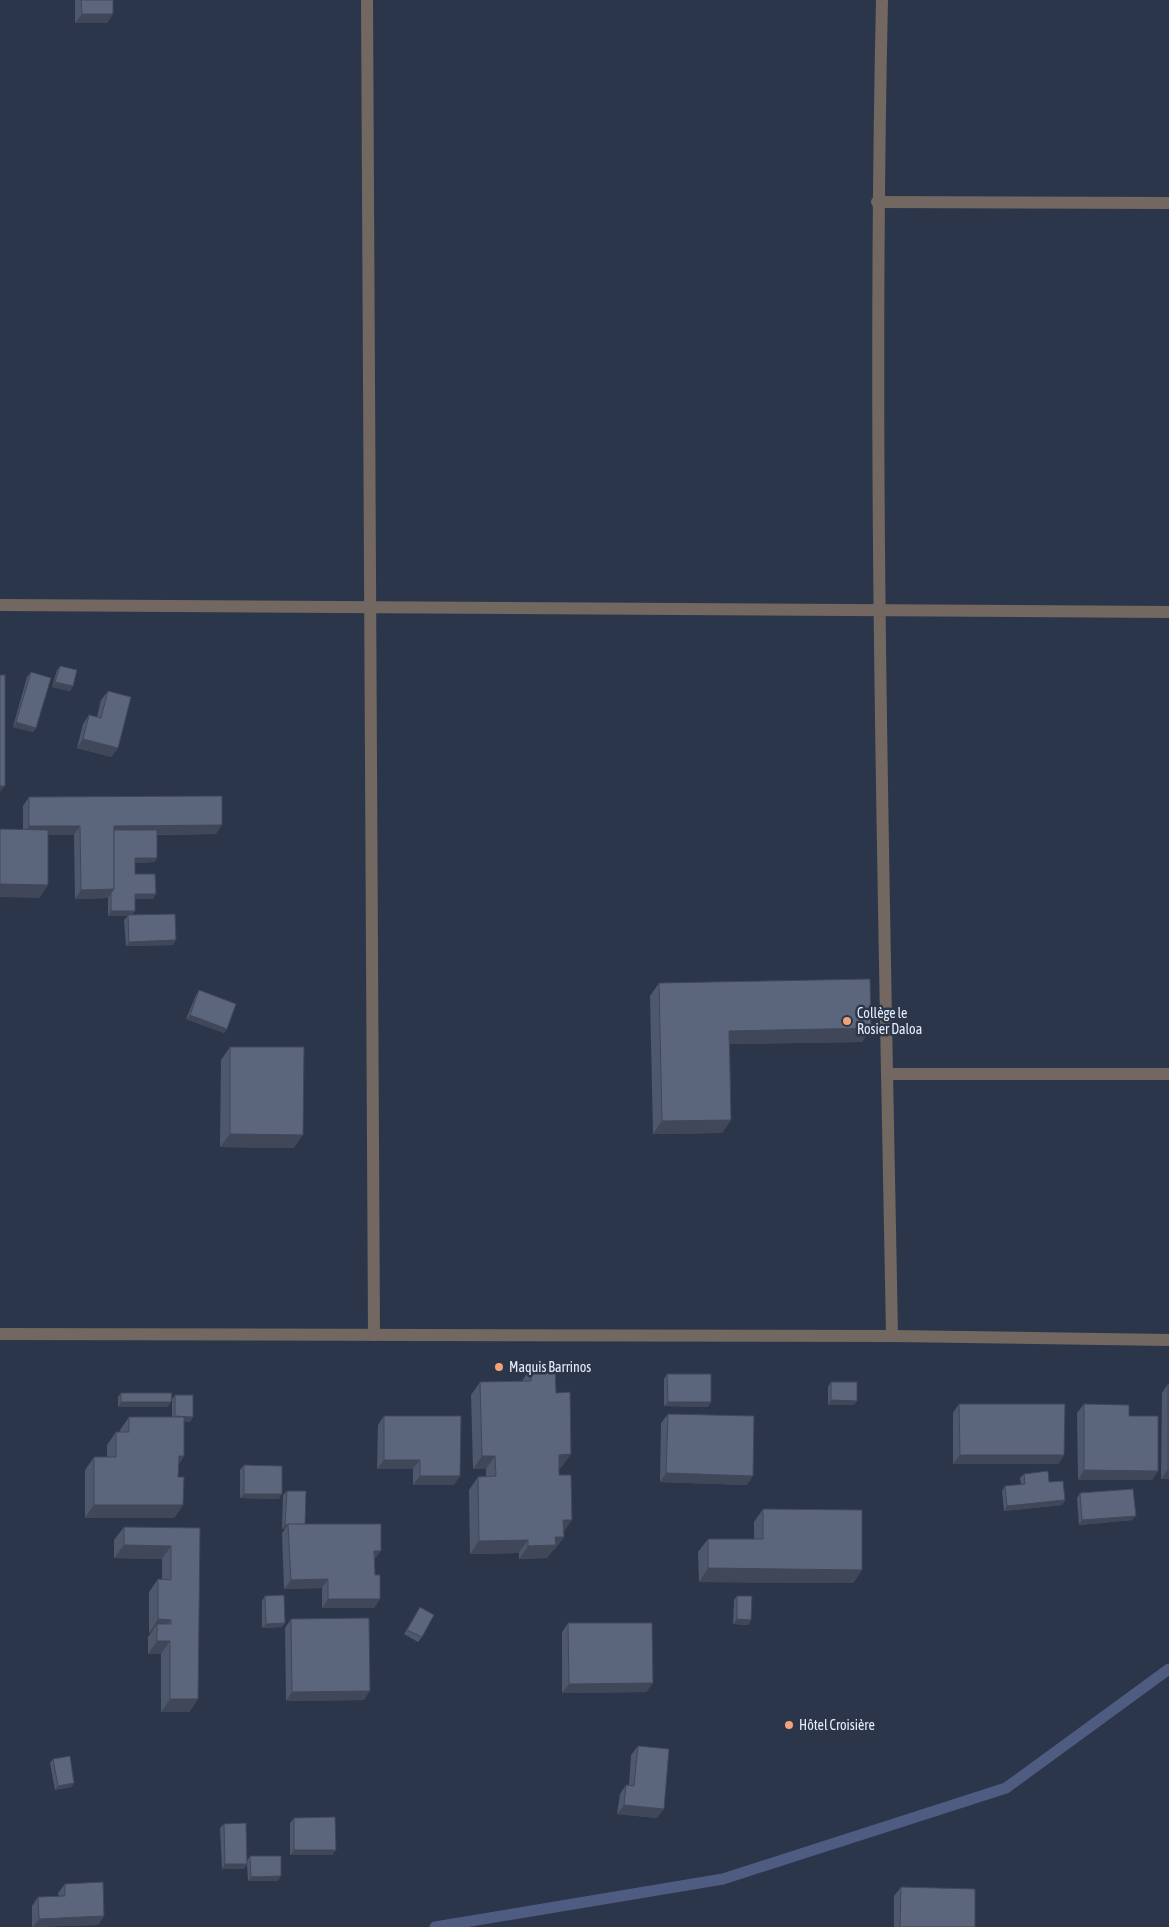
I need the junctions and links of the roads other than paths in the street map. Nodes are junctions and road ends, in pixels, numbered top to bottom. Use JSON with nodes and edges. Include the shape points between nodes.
{"nodes":[{"id":1,"x":367,"y":0,"type":"edge"},
{"id":2,"x":882,"y":0,"type":"edge"},
{"id":3,"x":877,"y":202,"type":"junction"},
{"id":4,"x":1169,"y":203,"type":"edge"},
{"id":5,"x":0,"y":605,"type":"edge"},
{"id":6,"x":370,"y":608,"type":"junction"},
{"id":7,"x":878,"y":610,"type":"junction"},
{"id":8,"x":1169,"y":612,"type":"edge"},
{"id":9,"x":887,"y":1074,"type":"junction"},
{"id":10,"x":1169,"y":1074,"type":"edge"},
{"id":11,"x":0,"y":1334,"type":"edge"},
{"id":12,"x":374,"y":1336,"type":"junction"},
{"id":13,"x":892,"y":1336,"type":"junction"},
{"id":14,"x":1169,"y":1340,"type":"edge"}],
"edges":[{"from":1,"to":6,"type":"street"},
{"from":2,"to":3,"type":"street"},
{"from":3,"to":4,"type":"street"},
{"from":3,"to":7,"type":"street"},
{"from":5,"to":6,"type":"street"},
{"from":6,"to":7,"type":"street"},
{"from":6,"to":12,"type":"street"},
{"from":7,"to":8,"type":"street"},
{"from":7,"to":9,"type":"street"},
{"from":9,"to":10,"type":"street"},
{"from":9,"to":13,"type":"street"},
{"from":11,"to":12,"type":"street"},
{"from":12,"to":13,"type":"street"},
{"from":13,"to":14,"type":"street"}]}
